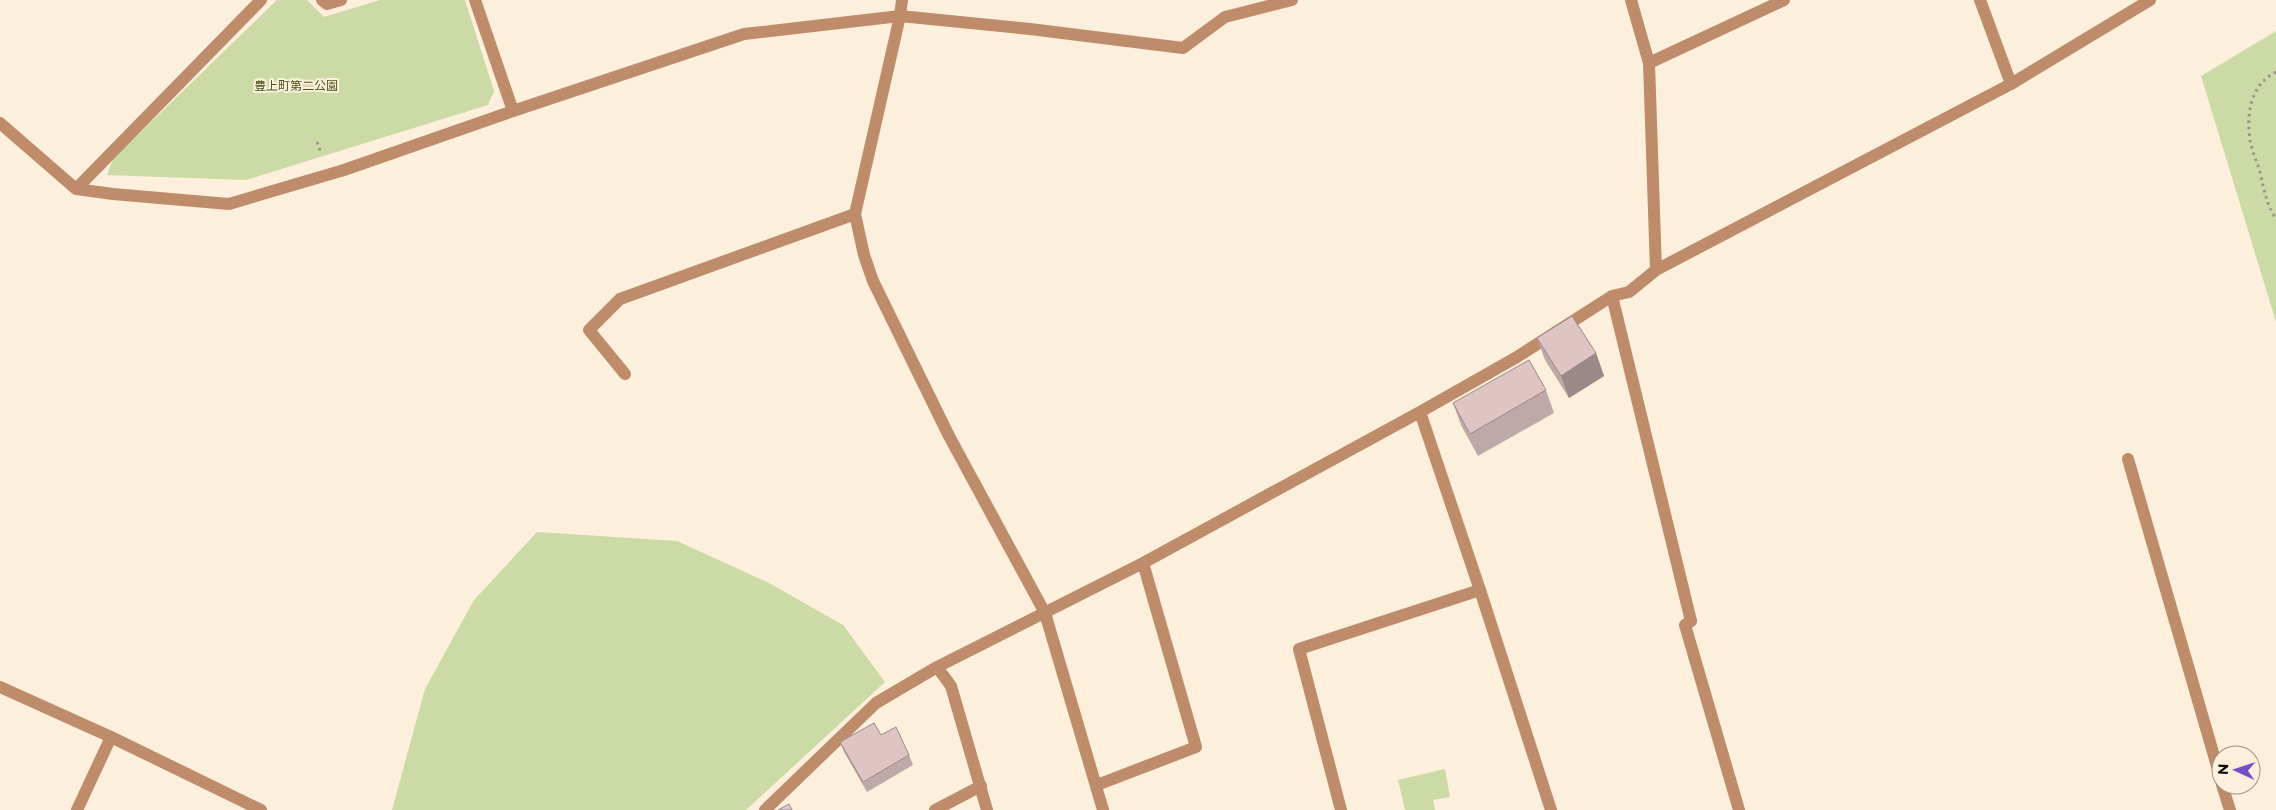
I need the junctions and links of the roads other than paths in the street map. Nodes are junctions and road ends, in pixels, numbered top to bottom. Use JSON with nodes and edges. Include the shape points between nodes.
{"nodes":[{"id":1,"x":261,"y":0,"type":"edge"},
{"id":2,"x":322,"y":0,"type":"edge"},
{"id":3,"x":341,"y":0,"type":"edge"},
{"id":4,"x":476,"y":0,"type":"edge"},
{"id":5,"x":902,"y":0,"type":"edge"},
{"id":6,"x":1292,"y":0,"type":"edge"},
{"id":7,"x":1631,"y":0,"type":"edge"},
{"id":8,"x":1784,"y":0,"type":"edge"},
{"id":9,"x":1980,"y":0,"type":"edge"},
{"id":10,"x":2150,"y":0,"type":"edge"},
{"id":11,"x":1267,"y":3,"type":"edge"},
{"id":12,"x":900,"y":16,"type":"junction"},
{"id":13,"x":1649,"y":62,"type":"junction"},
{"id":14,"x":2011,"y":84,"type":"junction"},
{"id":15,"x":514,"y":111,"type":"junction"},
{"id":16,"x":0,"y":123,"type":"edge"},
{"id":17,"x":76,"y":189,"type":"junction"},
{"id":18,"x":855,"y":214,"type":"junction"},
{"id":19,"x":1656,"y":270,"type":"junction"},
{"id":20,"x":1612,"y":296,"type":"junction"},
{"id":21,"x":625,"y":374,"type":"dead end"},
{"id":22,"x":1420,"y":412,"type":"junction"},
{"id":23,"x":2128,"y":459,"type":"dead end"},
{"id":24,"x":1143,"y":563,"type":"junction"},
{"id":25,"x":1480,"y":590,"type":"junction"},
{"id":26,"x":1045,"y":613,"type":"junction"},
{"id":27,"x":937,"y":667,"type":"junction"},
{"id":28,"x":0,"y":687,"type":"edge"},
{"id":29,"x":111,"y":737,"type":"junction"},
{"id":30,"x":2211,"y":745,"type":"edge"},
{"id":31,"x":1097,"y":784,"type":"junction"},
{"id":32,"x":981,"y":786,"type":"junction"},
{"id":33,"x":2225,"y":795,"type":"edge"},
{"id":34,"x":1548,"y":809,"type":"edge"},
{"id":35,"x":77,"y":810,"type":"edge"},
{"id":36,"x":261,"y":810,"type":"edge"},
{"id":37,"x":765,"y":810,"type":"edge"},
{"id":38,"x":935,"y":810,"type":"edge"},
{"id":39,"x":987,"y":810,"type":"edge"},
{"id":40,"x":1103,"y":810,"type":"edge"},
{"id":41,"x":1342,"y":810,"type":"edge"},
{"id":42,"x":1739,"y":810,"type":"edge"},
{"id":43,"x":2230,"y":810,"type":"edge"}],
"edges":[{"from":1,"to":17,"type":"street"},
{"from":2,"to":3,"type":"street","via":[[327,4]]},
{"from":4,"to":15,"type":"street"},
{"from":5,"to":12,"type":"street"},
{"from":6,"to":11,"type":"street"},
{"from":7,"to":13,"type":"street"},
{"from":8,"to":13,"type":"street"},
{"from":9,"to":14,"type":"street"},
{"from":10,"to":14,"type":"street"},
{"from":11,"to":12,"type":"street","via":[[1225,17],[1183,48]]},
{"from":12,"to":15,"type":"street","via":[[744,34]]},
{"from":12,"to":18,"type":"street"},
{"from":13,"to":19,"type":"street"},
{"from":14,"to":19,"type":"street"},
{"from":15,"to":17,"type":"street","via":[[344,170],[229,204]]},
{"from":16,"to":17,"type":"street"},
{"from":18,"to":21,"type":"street","via":[[620,299],[589,330]]},
{"from":18,"to":26,"type":"street","via":[[873,281],[949,436]]},
{"from":19,"to":20,"type":"street","via":[[1629,292]]},
{"from":20,"to":22,"type":"street","via":[[1517,357]]},
{"from":20,"to":42,"type":"street","via":[[1691,621],[1685,624]]},
{"from":22,"to":24,"type":"street"},
{"from":22,"to":25,"type":"street"},
{"from":23,"to":30,"type":"street"},
{"from":24,"to":26,"type":"street"},
{"from":24,"to":31,"type":"street","via":[[1196,747]]},
{"from":25,"to":34,"type":"street"},
{"from":25,"to":41,"type":"street","via":[[1299,649]]},
{"from":26,"to":27,"type":"street"},
{"from":26,"to":31,"type":"street"},
{"from":27,"to":32,"type":"street","via":[[951,686]]},
{"from":27,"to":37,"type":"street","via":[[876,702]]},
{"from":28,"to":29,"type":"street"},
{"from":29,"to":35,"type":"street"},
{"from":29,"to":36,"type":"street"},
{"from":31,"to":40,"type":"street"},
{"from":32,"to":38,"type":"street"},
{"from":32,"to":39,"type":"street"},
{"from":33,"to":43,"type":"street"}]}
